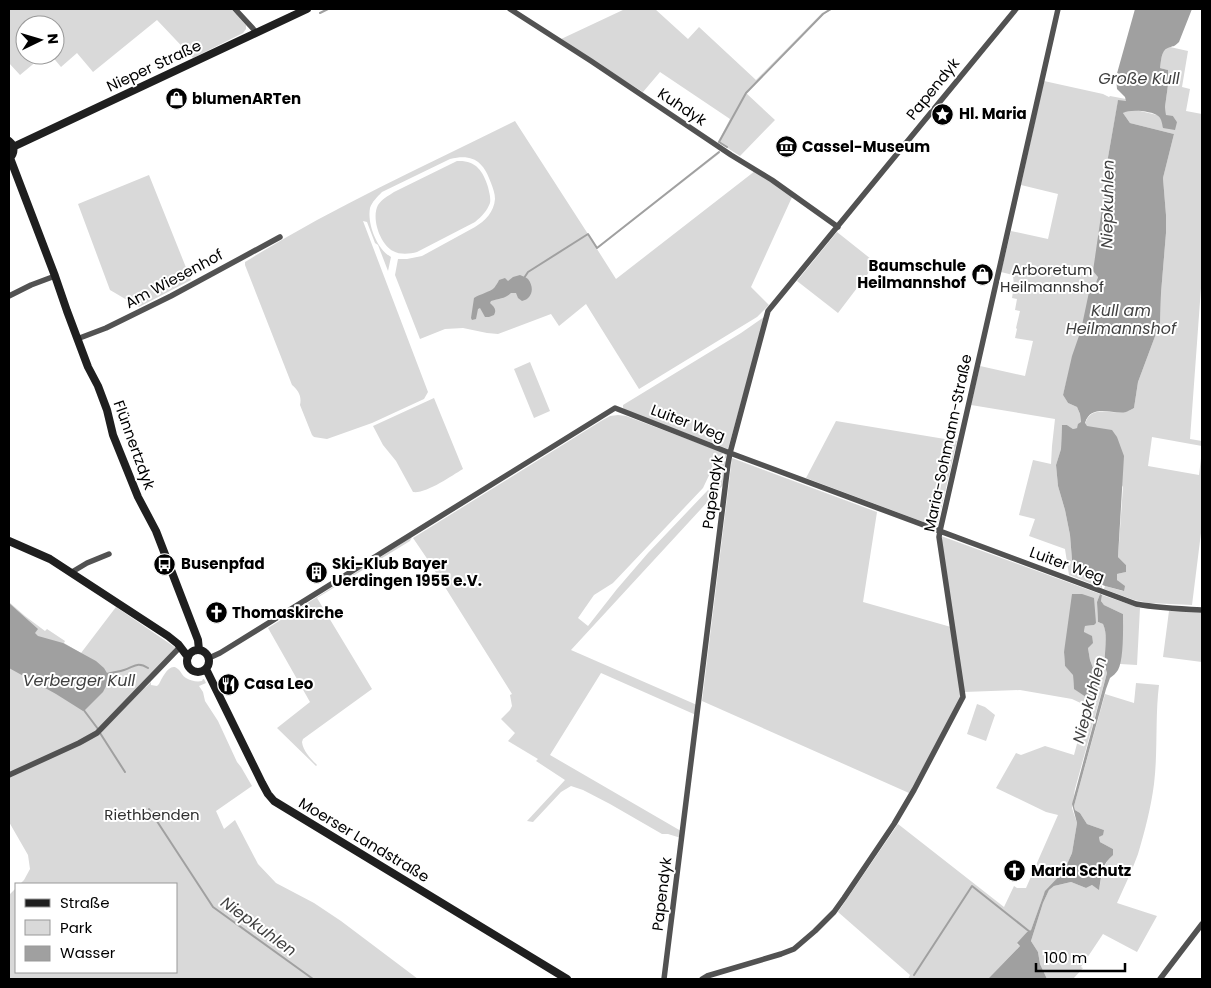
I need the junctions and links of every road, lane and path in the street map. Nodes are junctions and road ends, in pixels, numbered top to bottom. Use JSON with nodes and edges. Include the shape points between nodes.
{"nodes":[{"id":1,"x":235,"y":9,"type":"edge"},
{"id":2,"x":307,"y":9,"type":"edge"},
{"id":3,"x":510,"y":9,"type":"edge"},
{"id":4,"x":1016,"y":9,"type":"edge"},
{"id":5,"x":1058,"y":9,"type":"edge"},
{"id":6,"x":257,"y":33,"type":"junction"},
{"id":7,"x":11,"y":144,"type":"edge"},
{"id":8,"x":9,"y":158,"type":"edge"},
{"id":9,"x":838,"y":227,"type":"junction"},
{"id":10,"x":280,"y":237,"type":"dead end"},
{"id":11,"x":55,"y":276,"type":"junction"},
{"id":12,"x":9,"y":296,"type":"edge"},
{"id":13,"x":77,"y":339,"type":"junction"},
{"id":14,"x":730,"y":453,"type":"junction"},
{"id":15,"x":940,"y":531,"type":"junction"},
{"id":16,"x":9,"y":541,"type":"edge"},
{"id":17,"x":109,"y":554,"type":"dead end"},
{"id":18,"x":72,"y":572,"type":"junction"},
{"id":19,"x":1202,"y":610,"type":"edge"},
{"id":20,"x":180,"y":647,"type":"junction"},
{"id":21,"x":200,"y":650,"type":"junction"},
{"id":22,"x":188,"y":657,"type":"junction"},
{"id":23,"x":209,"y":658,"type":"junction"},
{"id":24,"x":206,"y":669,"type":"junction"},
{"id":25,"x":9,"y":775,"type":"edge"},
{"id":26,"x":1202,"y":924,"type":"edge"},
{"id":27,"x":567,"y":979,"type":"edge"},
{"id":28,"x":664,"y":979,"type":"edge"},
{"id":29,"x":702,"y":979,"type":"edge"},
{"id":30,"x":1160,"y":979,"type":"edge"}],
"edges":[{"from":1,"to":6,"type":"street"},
{"from":2,"to":6,"type":"main road","name":"Nieper Straße"},
{"from":3,"to":9,"type":"street","name":"Kuhdyk","via":[[772,180]]},
{"from":4,"to":9,"type":"street","name":"Papendyk"},
{"from":5,"to":15,"type":"street","name":"Maria-Sohmann-Straße"},
{"from":6,"to":7,"type":"main road","name":"Nieper Straße"},
{"from":7,"to":8,"type":"main road","name":"Nieper Straße","via":[[13,153]]},
{"from":8,"to":11,"type":"main road","name":"Flünnertzdyk"},
{"from":9,"to":14,"type":"street","name":"Papendyk","via":[[768,311]]},
{"from":10,"to":13,"type":"street","name":"Am Wiesenhof","via":[[171,296]]},
{"from":11,"to":12,"type":"street"},
{"from":11,"to":13,"type":"main road","name":"Flünnertzdyk"},
{"from":13,"to":21,"type":"main road","name":"Flünnertzdyk","via":[[109,414],[113,435],[134,487],[156,531]]},
{"from":14,"to":15,"type":"street","name":"Luiter Weg"},
{"from":14,"to":23,"type":"street","name":"Luiter Weg","via":[[616,408]]},
{"from":14,"to":28,"type":"street","name":"Papendyk"},
{"from":15,"to":19,"type":"street","name":"Luiter Weg","via":[[1136,604]]},
{"from":15,"to":29,"type":"street","name":"Maria-Sohmann-Straße","via":[[963,697],[939,744],[894,824],[844,898],[815,932],[794,949]]},
{"from":16,"to":18,"type":"main road"},
{"from":17,"to":18,"type":"street"},
{"from":18,"to":20,"type":"main road"},
{"from":20,"to":22,"type":"main road"},
{"from":20,"to":25,"type":"street","via":[[99,731]]},
{"from":21,"to":22,"type":"main road"},
{"from":21,"to":23,"type":"main road"},
{"from":22,"to":24,"type":"main road","via":[[188,665],[194,672]]},
{"from":23,"to":24,"type":"main road"},
{"from":24,"to":27,"type":"main road","name":"Moerser Landstraße","via":[[262,783],[274,800]]},
{"from":26,"to":30,"type":"street"}]}
